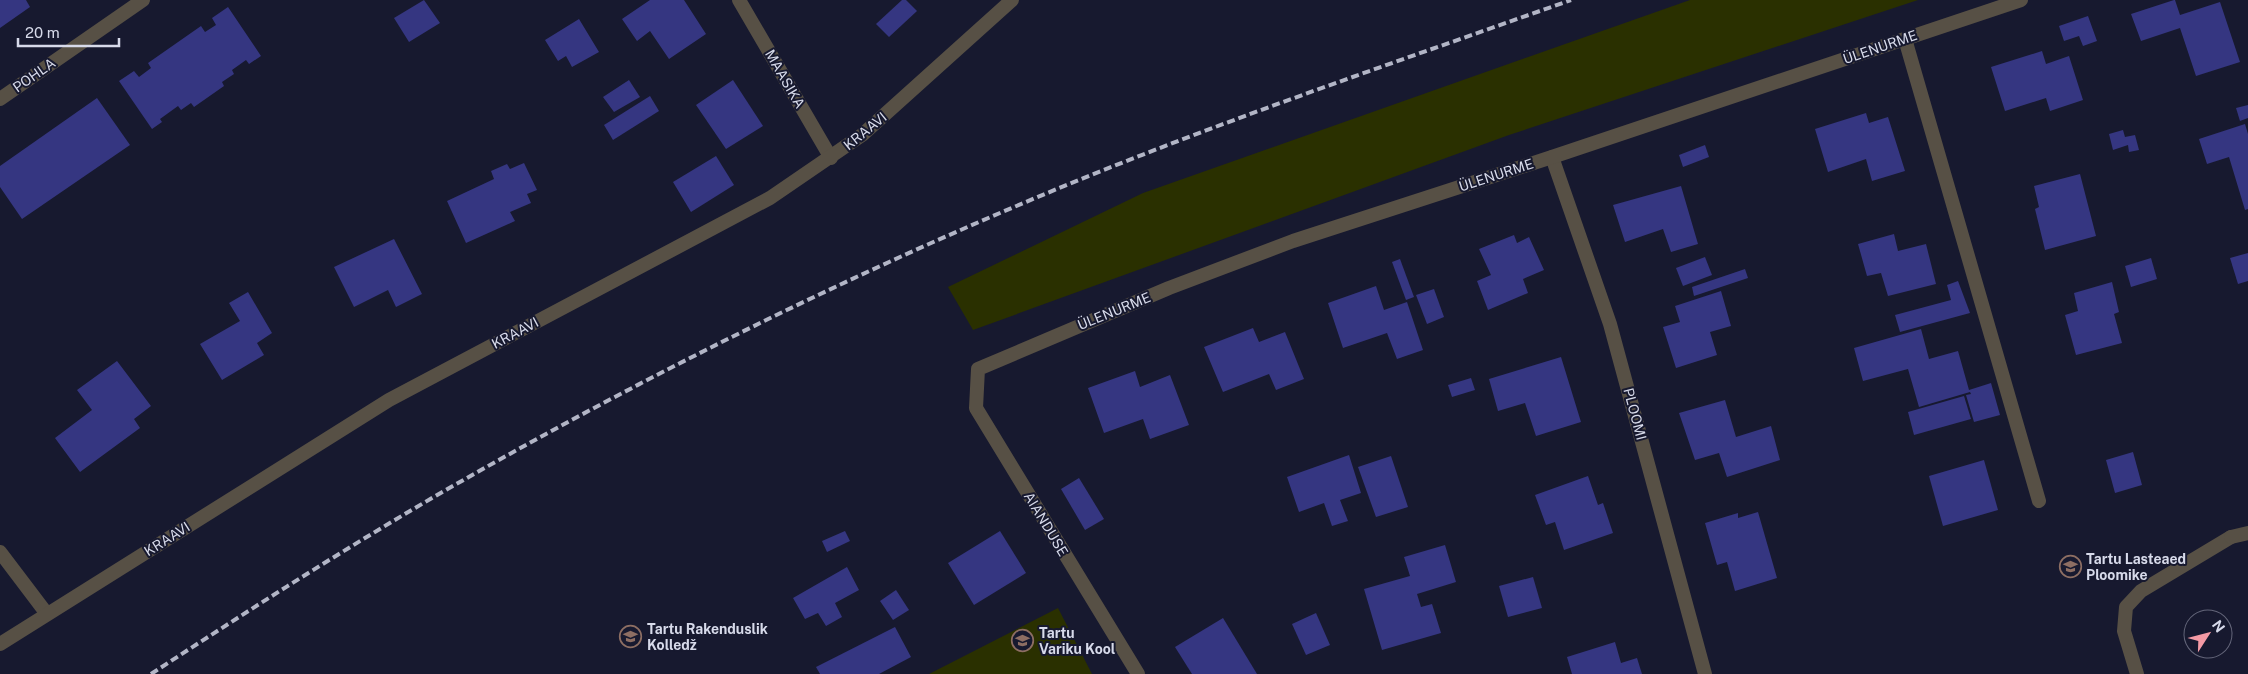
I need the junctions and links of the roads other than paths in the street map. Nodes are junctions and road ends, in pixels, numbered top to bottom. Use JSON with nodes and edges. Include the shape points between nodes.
{"nodes":[{"id":1,"x":143,"y":0,"type":"edge"},
{"id":2,"x":739,"y":0,"type":"edge"},
{"id":3,"x":1012,"y":0,"type":"edge"},
{"id":4,"x":2021,"y":0,"type":"edge"},
{"id":5,"x":1905,"y":39,"type":"junction"},
{"id":6,"x":0,"y":99,"type":"edge"},
{"id":7,"x":1552,"y":157,"type":"junction"},
{"id":8,"x":831,"y":158,"type":"junction"},
{"id":9,"x":978,"y":369,"type":"joint"},
{"id":10,"x":2039,"y":501,"type":"dead end"},
{"id":11,"x":2248,"y":533,"type":"edge"},
{"id":12,"x":0,"y":552,"type":"edge"},
{"id":13,"x":46,"y":614,"type":"junction"},
{"id":14,"x":0,"y":644,"type":"edge"},
{"id":15,"x":1138,"y":674,"type":"edge"},
{"id":16,"x":1705,"y":674,"type":"edge"},
{"id":17,"x":2137,"y":674,"type":"edge"}],
"edges":[{"from":1,"to":6,"type":"street","name":"POHLA"},
{"from":2,"to":8,"type":"street","name":"MAASIKA"},
{"from":3,"to":8,"type":"street","name":"KRAAVI","via":[[880,120]]},
{"from":4,"to":5,"type":"street","name":"ÜLENURME"},
{"from":5,"to":7,"type":"street","name":"ÜLENURME"},
{"from":5,"to":10,"type":"street"},
{"from":7,"to":9,"type":"street","name":"ÜLENURME","via":[[1293,241],[1169,288]]},
{"from":7,"to":16,"type":"street","name":"PLOOMI","via":[[1610,324]]},
{"from":8,"to":13,"type":"street","name":"KRAAVI","via":[[770,198],[389,400]]},
{"from":9,"to":15,"type":"street","name":"AIANDUSE","via":[[976,408]]},
{"from":11,"to":17,"type":"street","via":[[2231,538],[2141,591],[2126,607],[2124,631]]},
{"from":12,"to":13,"type":"street"},
{"from":13,"to":14,"type":"street","name":"KRAAVI"}]}
